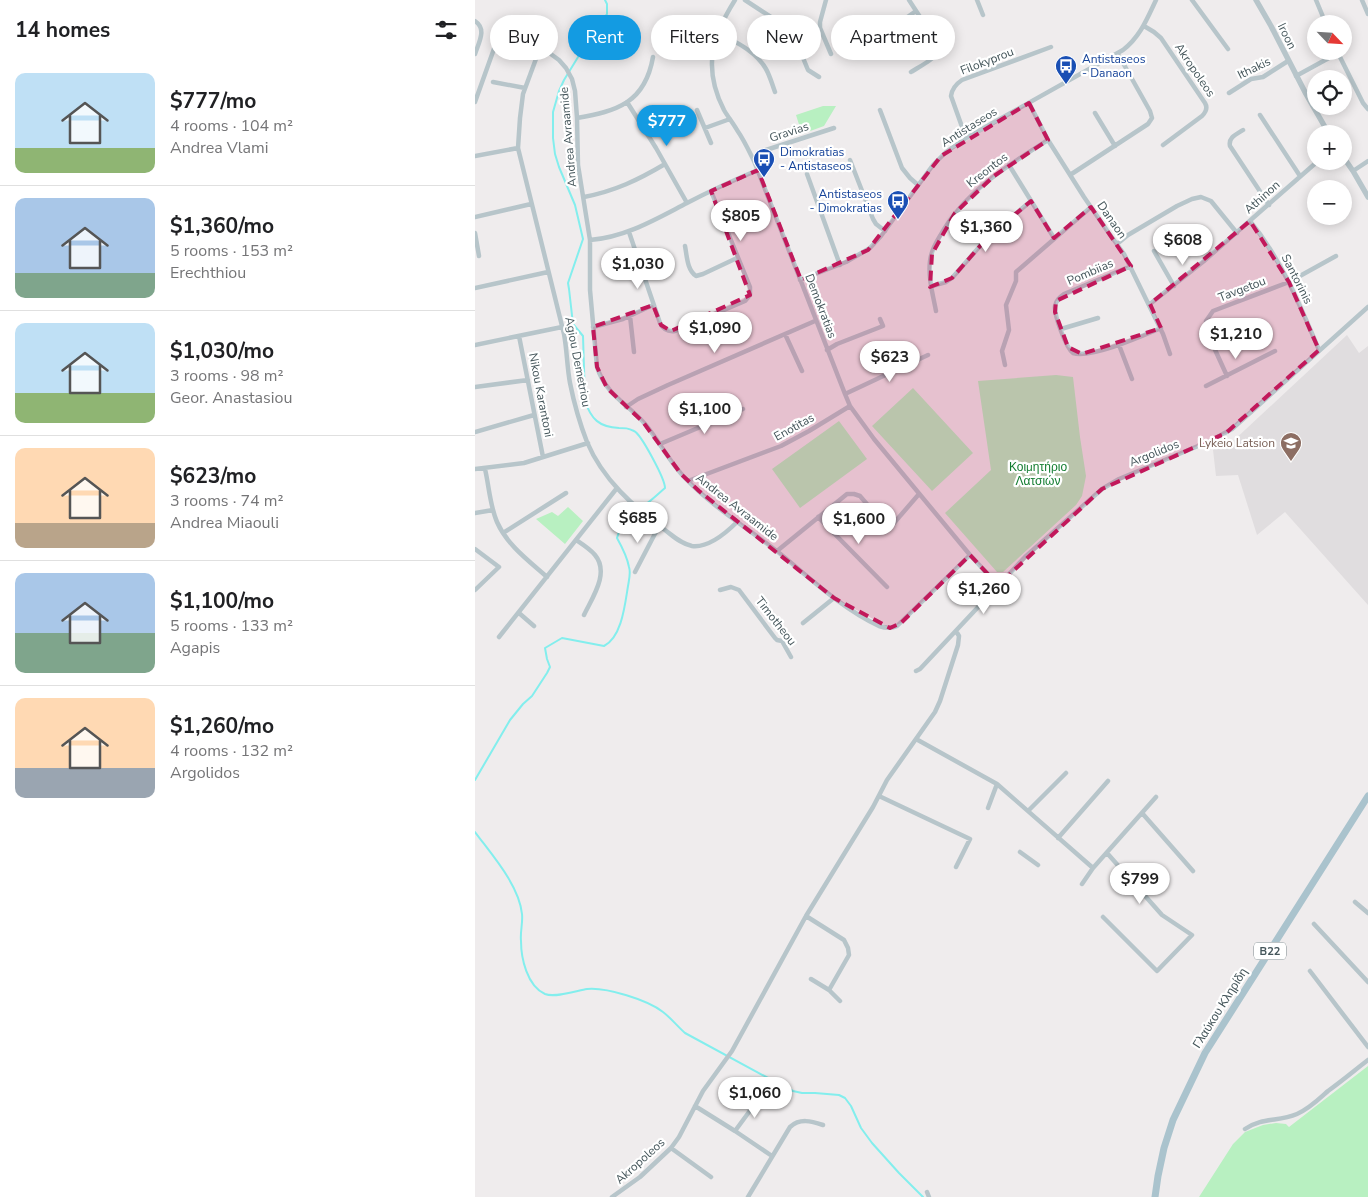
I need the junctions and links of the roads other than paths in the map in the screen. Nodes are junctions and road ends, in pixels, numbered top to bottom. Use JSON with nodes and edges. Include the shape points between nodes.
{"nodes":[{"id":1,"x":735,"y":0,"type":"edge"},
{"id":2,"x":745,"y":0,"type":"edge"},
{"id":3,"x":826,"y":0,"type":"edge"},
{"id":4,"x":909,"y":0,"type":"edge"},
{"id":5,"x":977,"y":0,"type":"edge"},
{"id":6,"x":1156,"y":0,"type":"edge"},
{"id":7,"x":1192,"y":0,"type":"edge"},
{"id":8,"x":1256,"y":0,"type":"edge"},
{"id":9,"x":1316,"y":0,"type":"edge"},
{"id":10,"x":1362,"y":0,"type":"edge"},
{"id":11,"x":916,"y":11,"type":"junction"},
{"id":12,"x":1368,"y":14,"type":"edge"},
{"id":13,"x":728,"y":15,"type":"edge"},
{"id":14,"x":910,"y":15,"type":"edge"},
{"id":15,"x":983,"y":15,"type":"dead end"},
{"id":16,"x":1322,"y":15,"type":"edge"},
{"id":17,"x":475,"y":21,"type":"edge"},
{"id":18,"x":1144,"y":26,"type":"junction"},
{"id":19,"x":737,"y":44,"type":"edge"},
{"id":20,"x":1051,"y":47,"type":"dead end"},
{"id":21,"x":1228,"y":49,"type":"dead end"},
{"id":22,"x":475,"y":54,"type":"edge"},
{"id":23,"x":831,"y":54,"type":"dead end"},
{"id":24,"x":1118,"y":54,"type":"junction"},
{"id":25,"x":490,"y":60,"type":"edge"},
{"id":26,"x":536,"y":60,"type":"edge"},
{"id":27,"x":558,"y":60,"type":"edge"},
{"id":28,"x":652,"y":60,"type":"edge"},
{"id":29,"x":711,"y":60,"type":"edge"},
{"id":30,"x":1324,"y":60,"type":"edge"},
{"id":31,"x":1342,"y":60,"type":"edge"},
{"id":32,"x":1288,"y":61,"type":"junction"},
{"id":33,"x":911,"y":72,"type":"dead end"},
{"id":34,"x":1296,"y":76,"type":"junction"},
{"id":35,"x":819,"y":77,"type":"dead end"},
{"id":36,"x":493,"y":82,"type":"dead end"},
{"id":37,"x":525,"y":88,"type":"junction"},
{"id":38,"x":775,"y":92,"type":"dead end"},
{"id":39,"x":1229,"y":93,"type":"dead end"},
{"id":40,"x":475,"y":102,"type":"edge"},
{"id":41,"x":627,"y":102,"type":"junction"},
{"id":42,"x":1029,"y":103,"type":"junction"},
{"id":43,"x":1368,"y":109,"type":"edge"},
{"id":44,"x":697,"y":110,"type":"dead end"},
{"id":45,"x":880,"y":110,"type":"dead end"},
{"id":46,"x":1095,"y":114,"type":"dead end"},
{"id":47,"x":1260,"y":115,"type":"dead end"},
{"id":48,"x":577,"y":118,"type":"junction"},
{"id":49,"x":730,"y":119,"type":"junction"},
{"id":50,"x":1324,"y":125,"type":"edge"},
{"id":51,"x":705,"y":128,"type":"junction"},
{"id":52,"x":834,"y":128,"type":"dead end"},
{"id":53,"x":1243,"y":130,"type":"dead end"},
{"id":54,"x":966,"y":138,"type":"junction"},
{"id":55,"x":1048,"y":140,"type":"junction"},
{"id":56,"x":711,"y":143,"type":"dead end"},
{"id":57,"x":1163,"y":145,"type":"dead end"},
{"id":58,"x":1115,"y":146,"type":"junction"},
{"id":59,"x":518,"y":148,"type":"junction"},
{"id":60,"x":475,"y":156,"type":"edge"},
{"id":61,"x":850,"y":160,"type":"dead end"},
{"id":62,"x":1368,"y":160,"type":"edge"},
{"id":63,"x":754,"y":161,"type":"junction"},
{"id":64,"x":665,"y":164,"type":"junction"},
{"id":65,"x":1009,"y":165,"type":"junction"},
{"id":66,"x":758,"y":170,"type":"junction"},
{"id":67,"x":1308,"y":170,"type":"edge"},
{"id":68,"x":1353,"y":171,"type":"joint"},
{"id":69,"x":807,"y":174,"type":"dead end"},
{"id":70,"x":1070,"y":175,"type":"junction"},
{"id":71,"x":1301,"y":176,"type":"junction"},
{"id":72,"x":918,"y":185,"type":"junction"},
{"id":73,"x":711,"y":191,"type":"junction"},
{"id":74,"x":584,"y":197,"type":"junction"},
{"id":75,"x":1368,"y":197,"type":"edge"},
{"id":76,"x":1031,"y":201,"type":"junction"},
{"id":77,"x":687,"y":203,"type":"junction"},
{"id":78,"x":531,"y":204,"type":"junction"},
{"id":79,"x":1269,"y":204,"type":"junction"},
{"id":80,"x":1091,"y":207,"type":"junction"},
{"id":81,"x":475,"y":217,"type":"edge"},
{"id":82,"x":1249,"y":221,"type":"junction"},
{"id":83,"x":885,"y":231,"type":"junction"},
{"id":84,"x":629,"y":232,"type":"junction"},
{"id":85,"x":1237,"y":232,"type":"junction"},
{"id":86,"x":475,"y":233,"type":"edge"},
{"id":87,"x":1054,"y":238,"type":"junction"},
{"id":88,"x":590,"y":240,"type":"junction"},
{"id":89,"x":1117,"y":244,"type":"junction"},
{"id":90,"x":685,"y":246,"type":"dead end"},
{"id":91,"x":1154,"y":251,"type":"dead end"},
{"id":92,"x":479,"y":256,"type":"dead end"},
{"id":93,"x":1336,"y":256,"type":"dead end"},
{"id":94,"x":737,"y":258,"type":"junction"},
{"id":95,"x":840,"y":265,"type":"junction"},
{"id":96,"x":1131,"y":266,"type":"junction"},
{"id":97,"x":548,"y":272,"type":"junction"},
{"id":98,"x":801,"y":280,"type":"junction"},
{"id":99,"x":1289,"y":282,"type":"junction"},
{"id":100,"x":932,"y":286,"type":"junction"},
{"id":101,"x":1174,"y":286,"type":"junction"},
{"id":102,"x":475,"y":288,"type":"edge"},
{"id":103,"x":1150,"y":304,"type":"junction"},
{"id":104,"x":653,"y":305,"type":"junction"},
{"id":105,"x":1368,"y":307,"type":"edge"},
{"id":106,"x":937,"y":311,"type":"dead end"},
{"id":107,"x":630,"y":316,"type":"junction"},
{"id":108,"x":1098,"y":318,"type":"dead end"},
{"id":109,"x":880,"y":319,"type":"dead end"},
{"id":110,"x":815,"y":321,"type":"junction"},
{"id":111,"x":562,"y":327,"type":"junction"},
{"id":112,"x":593,"y":327,"type":"junction"},
{"id":113,"x":1161,"y":328,"type":"junction"},
{"id":114,"x":1061,"y":330,"type":"junction"},
{"id":115,"x":785,"y":334,"type":"junction"},
{"id":116,"x":519,"y":336,"type":"junction"},
{"id":117,"x":1119,"y":344,"type":"junction"},
{"id":118,"x":475,"y":345,"type":"edge"},
{"id":119,"x":827,"y":350,"type":"junction"},
{"id":120,"x":1319,"y":350,"type":"junction"},
{"id":121,"x":1275,"y":351,"type":"dead end"},
{"id":122,"x":634,"y":352,"type":"dead end"},
{"id":123,"x":1170,"y":354,"type":"dead end"},
{"id":124,"x":928,"y":355,"type":"dead end"},
{"id":125,"x":1005,"y":365,"type":"dead end"},
{"id":126,"x":801,"y":371,"type":"dead end"},
{"id":127,"x":1227,"y":376,"type":"junction"},
{"id":128,"x":1131,"y":379,"type":"dead end"},
{"id":129,"x":528,"y":380,"type":"junction"},
{"id":130,"x":1206,"y":386,"type":"dead end"},
{"id":131,"x":475,"y":387,"type":"edge"},
{"id":132,"x":845,"y":394,"type":"junction"},
{"id":133,"x":850,"y":406,"type":"junction"},
{"id":134,"x":627,"y":407,"type":"junction"},
{"id":135,"x":743,"y":409,"type":"dead end"},
{"id":136,"x":534,"y":415,"type":"junction"},
{"id":137,"x":475,"y":432,"type":"edge"},
{"id":138,"x":588,"y":443,"type":"junction"},
{"id":139,"x":660,"y":444,"type":"junction"},
{"id":140,"x":543,"y":457,"type":"junction"},
{"id":141,"x":485,"y":468,"type":"junction"},
{"id":142,"x":475,"y":469,"type":"edge"},
{"id":143,"x":688,"y":481,"type":"junction"},
{"id":144,"x":617,"y":488,"type":"junction"},
{"id":145,"x":566,"y":493,"type":"dead end"},
{"id":146,"x":919,"y":494,"type":"junction"},
{"id":147,"x":493,"y":510,"type":"junction"},
{"id":148,"x":475,"y":513,"type":"edge"},
{"id":149,"x":818,"y":517,"type":"junction"},
{"id":150,"x":737,"y":522,"type":"junction"},
{"id":151,"x":659,"y":526,"type":"junction"},
{"id":152,"x":503,"y":533,"type":"junction"},
{"id":153,"x":576,"y":540,"type":"junction"},
{"id":154,"x":475,"y":549,"type":"edge"},
{"id":155,"x":777,"y":551,"type":"junction"},
{"id":156,"x":970,"y":555,"type":"junction"},
{"id":157,"x":635,"y":572,"type":"dead end"},
{"id":158,"x":547,"y":577,"type":"junction"},
{"id":159,"x":998,"y":585,"type":"junction"},
{"id":160,"x":887,"y":587,"type":"dead end"},
{"id":161,"x":475,"y":590,"type":"edge"},
{"id":162,"x":720,"y":590,"type":"dead end"},
{"id":163,"x":834,"y":598,"type":"junction"},
{"id":164,"x":519,"y":613,"type":"junction"},
{"id":165,"x":584,"y":615,"type":"dead end"},
{"id":166,"x":803,"y":624,"type":"dead end"},
{"id":167,"x":534,"y":626,"type":"dead end"},
{"id":168,"x":956,"y":632,"type":"junction"},
{"id":169,"x":499,"y":637,"type":"dead end"},
{"id":170,"x":791,"y":657,"type":"dead end"},
{"id":171,"x":916,"y":671,"type":"dead end"},
{"id":172,"x":916,"y":739,"type":"junction"},
{"id":173,"x":1066,"y":773,"type":"dead end"},
{"id":174,"x":1108,"y":781,"type":"dead end"},
{"id":175,"x":997,"y":784,"type":"junction"},
{"id":176,"x":879,"y":796,"type":"junction"},
{"id":177,"x":1368,"y":796,"type":"edge"},
{"id":178,"x":1156,"y":797,"type":"dead end"},
{"id":179,"x":988,"y":808,"type":"dead end"},
{"id":180,"x":1028,"y":811,"type":"junction"},
{"id":181,"x":1142,"y":813,"type":"junction"},
{"id":182,"x":1058,"y":838,"type":"junction"},
{"id":183,"x":1020,"y":852,"type":"dead end"},
{"id":184,"x":1107,"y":853,"type":"junction"},
{"id":185,"x":1038,"y":865,"type":"dead end"},
{"id":186,"x":956,"y":867,"type":"dead end"},
{"id":187,"x":1093,"y":868,"type":"junction"},
{"id":188,"x":1193,"y":871,"type":"dead end"},
{"id":189,"x":1082,"y":884,"type":"dead end"},
{"id":190,"x":1355,"y":902,"type":"dead end"},
{"id":191,"x":1368,"y":913,"type":"edge"},
{"id":192,"x":806,"y":916,"type":"junction"},
{"id":193,"x":1103,"y":917,"type":"dead end"},
{"id":194,"x":1314,"y":924,"type":"dead end"},
{"id":195,"x":1310,"y":970,"type":"dead end"},
{"id":196,"x":811,"y":979,"type":"dead end"},
{"id":197,"x":1368,"y":982,"type":"edge"},
{"id":198,"x":829,"y":990,"type":"junction"},
{"id":199,"x":841,"y":1001,"type":"dead end"},
{"id":200,"x":1368,"y":1047,"type":"edge"},
{"id":201,"x":1368,"y":1060,"type":"edge"},
{"id":202,"x":759,"y":1097,"type":"dead end"},
{"id":203,"x":695,"y":1106,"type":"junction"},
{"id":204,"x":1179,"y":1109,"type":"junction"},
{"id":205,"x":823,"y":1125,"type":"dead end"},
{"id":206,"x":1245,"y":1129,"type":"dead end"},
{"id":207,"x":735,"y":1131,"type":"junction"},
{"id":208,"x":671,"y":1148,"type":"junction"},
{"id":209,"x":772,"y":1156,"type":"junction"},
{"id":210,"x":711,"y":1176,"type":"dead end"},
{"id":211,"x":613,"y":1197,"type":"edge"},
{"id":212,"x":748,"y":1197,"type":"edge"},
{"id":213,"x":1155,"y":1197,"type":"edge"},
{"id":214,"x":1160,"y":1197,"type":"edge"}],
"edges":[{"from":1,"to":13,"type":"street","name":"Demokratias"},
{"from":2,"to":35,"type":"street","via":[[785,28],[809,70]]},
{"from":3,"to":23,"type":"street","via":[[820,28]]},
{"from":4,"to":11,"type":"street"},
{"from":5,"to":15,"type":"street"},
{"from":6,"to":18,"type":"street","name":"Antistaseos"},
{"from":7,"to":21,"type":"street"},
{"from":8,"to":32,"type":"street","name":"Iroon"},
{"from":9,"to":16,"type":"street"},
{"from":10,"to":12,"type":"street"},
{"from":11,"to":14,"type":"street"},
{"from":11,"to":33,"type":"street","via":[[939,50],[935,57]]},
{"from":17,"to":22,"type":"street","via":[[482,31]]},
{"from":18,"to":24,"type":"street","name":"Antistaseos","via":[[1131,44]]},
{"from":18,"to":57,"type":"street","name":"Akropoleos","via":[[1161,38],[1207,107],[1203,115]]},
{"from":19,"to":38,"type":"street","via":[[761,62]]},
{"from":20,"to":54,"type":"street","name":"Filokyprou","via":[[962,80],[955,86],[951,96]]},
{"from":24,"to":42,"type":"street","name":"Antistaseos"},
{"from":24,"to":58,"type":"street","via":[[1152,116],[1148,124]]},
{"from":25,"to":40,"type":"street","name":"Andrea Avraamide"},
{"from":26,"to":37,"type":"street","name":"Agiou Demetriou"},
{"from":27,"to":48,"type":"street","name":"Andrea Avraamide","via":[[570,75]]},
{"from":28,"to":41,"type":"street","via":[[646,80]]},
{"from":29,"to":49,"type":"street","name":"Demokratias","via":[[718,96]]},
{"from":30,"to":34,"type":"street"},
{"from":31,"to":43,"type":"street"},
{"from":32,"to":34,"type":"street","name":"Iroon"},
{"from":32,"to":39,"type":"street","name":"Ithakis"},
{"from":34,"to":50,"type":"street","name":"Iroon"},
{"from":36,"to":37,"type":"street"},
{"from":37,"to":59,"type":"street","name":"Agiou Demetriou"},
{"from":41,"to":48,"type":"street","via":[[609,111]]},
{"from":41,"to":64,"type":"street"},
{"from":42,"to":54,"type":"street","name":"Antistaseos"},
{"from":42,"to":55,"type":"street","name":"Danaon"},
{"from":44,"to":51,"type":"street"},
{"from":45,"to":72,"type":"street","via":[[902,168]]},
{"from":46,"to":58,"type":"street"},
{"from":47,"to":71,"type":"street"},
{"from":48,"to":74,"type":"street","name":"Andrea Avraamide","via":[[578,165]]},
{"from":49,"to":51,"type":"street"},
{"from":49,"to":63,"type":"street","name":"Demokratias"},
{"from":51,"to":56,"type":"street"},
{"from":52,"to":63,"type":"street","name":"Gravias","via":[[766,150]]},
{"from":53,"to":79,"type":"street","via":[[1232,138],[1230,144]]},
{"from":54,"to":72,"type":"street","name":"Antistaseos","via":[[941,156]]},
{"from":55,"to":65,"type":"street","name":"Kreontos"},
{"from":55,"to":70,"type":"street","name":"Danaon"},
{"from":58,"to":70,"type":"street"},
{"from":59,"to":60,"type":"street"},
{"from":59,"to":78,"type":"street","name":"Agiou Demetriou"},
{"from":61,"to":83,"type":"street","via":[[873,219]]},
{"from":62,"to":68,"type":"street"},
{"from":63,"to":66,"type":"street","name":"Demokratias"},
{"from":64,"to":74,"type":"street","via":[[620,188]]},
{"from":64,"to":77,"type":"street"},
{"from":65,"to":76,"type":"street"},
{"from":65,"to":100,"type":"street","name":"Kreontos","via":[[970,196],[947,224],[931,258]]},
{"from":66,"to":73,"type":"street"},
{"from":66,"to":98,"type":"street","name":"Demokratias"},
{"from":67,"to":71,"type":"street","name":"Athinon"},
{"from":68,"to":75,"type":"street"},
{"from":69,"to":95,"type":"street"},
{"from":70,"to":80,"type":"street","name":"Danaon"},
{"from":71,"to":79,"type":"street","name":"Athinon"},
{"from":72,"to":83,"type":"street","name":"Antistaseos"},
{"from":73,"to":77,"type":"street"},
{"from":73,"to":94,"type":"street"},
{"from":74,"to":88,"type":"street","name":"Andrea Avraamide"},
{"from":76,"to":87,"type":"street"},
{"from":76,"to":100,"type":"street","via":[[988,236],[952,278]]},
{"from":77,"to":84,"type":"street"},
{"from":78,"to":81,"type":"street"},
{"from":78,"to":97,"type":"street","name":"Agiou Demetriou"},
{"from":79,"to":82,"type":"street","name":"Athinon"},
{"from":80,"to":87,"type":"street"},
{"from":80,"to":89,"type":"street","name":"Danaon"},
{"from":82,"to":85,"type":"street","name":"Athinon"},
{"from":82,"to":99,"type":"street","name":"Santorinis"},
{"from":83,"to":95,"type":"street","name":"Antistaseos","via":[[868,250]]},
{"from":84,"to":88,"type":"street"},
{"from":84,"to":104,"type":"street"},
{"from":85,"to":89,"type":"street","via":[[1211,201],[1197,197]]},
{"from":85,"to":101,"type":"street","name":"Athinon"},
{"from":86,"to":92,"type":"street"},
{"from":87,"to":125,"type":"street","via":[[1016,272],[1016,281],[1006,305],[1009,330],[1002,351]]},
{"from":88,"to":112,"type":"street","name":"Andrea Avraamide"},
{"from":89,"to":96,"type":"street","name":"Danaon"},
{"from":90,"to":94,"type":"street","via":[[690,269],[696,276]]},
{"from":91,"to":101,"type":"street"},
{"from":93,"to":99,"type":"street"},
{"from":94,"to":104,"type":"street","via":[[749,285],[750,295],[743,302],[668,331],[661,325]]},
{"from":95,"to":98,"type":"street","name":"Antistaseos"},
{"from":96,"to":103,"type":"street","name":"Danaon"},
{"from":96,"to":114,"type":"street","name":"Pombiias","via":[[1059,298],[1055,308]]},
{"from":97,"to":102,"type":"street"},
{"from":97,"to":111,"type":"street","name":"Agiou Demetriou"},
{"from":98,"to":110,"type":"street","name":"Demokratias"},
{"from":99,"to":120,"type":"street","name":"Santorinis"},
{"from":99,"to":127,"type":"street","name":"Tavgetou","via":[[1213,311],[1209,316],[1205,324],[1207,333]]},
{"from":100,"to":106,"type":"street","name":"Kreontos"},
{"from":101,"to":103,"type":"street","name":"Athinon"},
{"from":103,"to":113,"type":"street","name":"Danaon"},
{"from":104,"to":107,"type":"street"},
{"from":105,"to":120,"type":"street","name":"Argolidos"},
{"from":107,"to":112,"type":"street"},
{"from":107,"to":122,"type":"street"},
{"from":108,"to":114,"type":"street"},
{"from":109,"to":119,"type":"street","via":[[883,326]]},
{"from":110,"to":115,"type":"street"},
{"from":110,"to":119,"type":"street","name":"Demokratias"},
{"from":111,"to":116,"type":"street"},
{"from":111,"to":138,"type":"street","name":"Agiou Demetriou","via":[[570,383]]},
{"from":112,"to":134,"type":"street","name":"Andrea Avraamide","via":[[599,372],[611,393]]},
{"from":113,"to":117,"type":"street"},
{"from":113,"to":123,"type":"street","name":"Danaon"},
{"from":114,"to":117,"type":"street","name":"Pombiias","via":[[1073,353],[1082,354]]},
{"from":115,"to":126,"type":"street"},
{"from":115,"to":134,"type":"street","via":[[668,385]]},
{"from":116,"to":118,"type":"street"},
{"from":116,"to":129,"type":"street","name":"Nikou Karantoni"},
{"from":117,"to":128,"type":"street"},
{"from":119,"to":132,"type":"street","name":"Demokratias"},
{"from":120,"to":159,"type":"street","name":"Argolidos","via":[[1226,433],[1102,489]]},
{"from":121,"to":127,"type":"street"},
{"from":124,"to":132,"type":"street"},
{"from":127,"to":130,"type":"street"},
{"from":129,"to":131,"type":"street"},
{"from":129,"to":136,"type":"street","name":"Nikou Karantoni"},
{"from":132,"to":133,"type":"street","name":"Demokratias"},
{"from":133,"to":143,"type":"street","name":"Enotitas","via":[[781,446]]},
{"from":133,"to":146,"type":"street","name":"Demokratias"},
{"from":134,"to":139,"type":"street","name":"Andrea Avraamide"},
{"from":135,"to":139,"type":"street"},
{"from":136,"to":137,"type":"street"},
{"from":136,"to":140,"type":"street","name":"Nikou Karantoni"},
{"from":138,"to":140,"type":"street"},
{"from":138,"to":144,"type":"street","name":"Agiou Demetriou"},
{"from":139,"to":143,"type":"street","name":"Andrea Avraamide"},
{"from":140,"to":141,"type":"street"},
{"from":141,"to":142,"type":"street"},
{"from":141,"to":147,"type":"street"},
{"from":143,"to":150,"type":"street","name":"Andrea Avraamide"},
{"from":144,"to":151,"type":"street","name":"Agiou Demetriou"},
{"from":144,"to":153,"type":"street"},
{"from":145,"to":152,"type":"street"},
{"from":146,"to":149,"type":"street","via":[[889,526],[854,494],[844,496]]},
{"from":146,"to":156,"type":"street","name":"Demokratias"},
{"from":147,"to":148,"type":"street"},
{"from":147,"to":152,"type":"street"},
{"from":149,"to":155,"type":"street"},
{"from":149,"to":160,"type":"street"},
{"from":150,"to":151,"type":"street","name":"Agiou Demetriou","via":[[720,537],[693,546]]},
{"from":150,"to":155,"type":"street","name":"Andrea Avraamide"},
{"from":151,"to":157,"type":"street"},
{"from":152,"to":158,"type":"street"},
{"from":153,"to":158,"type":"street"},
{"from":153,"to":165,"type":"street","via":[[595,555],[601,568],[599,583]]},
{"from":154,"to":161,"type":"street","via":[[499,568]]},
{"from":155,"to":163,"type":"street","name":"Andrea Avraamide"},
{"from":156,"to":159,"type":"street","name":"Demokratias"},
{"from":156,"to":163,"type":"street","name":"Andrea Avraamide","via":[[893,628],[877,624]]},
{"from":158,"to":164,"type":"street"},
{"from":159,"to":168,"type":"street","name":"Argolidos"},
{"from":162,"to":170,"type":"street","name":"Timotheou","via":[[733,587],[739,590],[775,638],[782,641]]},
{"from":163,"to":166,"type":"street","name":"Timotheou"},
{"from":164,"to":167,"type":"street"},
{"from":164,"to":169,"type":"street"},
{"from":168,"to":171,"type":"street","name":"Argolidos"},
{"from":168,"to":172,"type":"street","name":"Akropoleos","via":[[959,642],[940,701]]},
{"from":172,"to":175,"type":"street"},
{"from":172,"to":176,"type":"street","name":"Akropoleos"},
{"from":173,"to":180,"type":"street"},
{"from":174,"to":182,"type":"street"},
{"from":175,"to":179,"type":"street"},
{"from":175,"to":180,"type":"street"},
{"from":176,"to":186,"type":"street","via":[[970,839]]},
{"from":176,"to":192,"type":"street","name":"Akropoleos"},
{"from":177,"to":204,"type":"main road","name":"Γλαύκου Κληρίδη","number":"B22","via":[[1205,1052]]},
{"from":178,"to":181,"type":"street"},
{"from":180,"to":182,"type":"street"},
{"from":181,"to":184,"type":"street"},
{"from":181,"to":188,"type":"street"},
{"from":182,"to":187,"type":"street"},
{"from":183,"to":185,"type":"street"},
{"from":184,"to":187,"type":"street"},
{"from":184,"to":193,"type":"street","via":[[1162,916],[1192,935],[1157,972]]},
{"from":187,"to":189,"type":"street"},
{"from":190,"to":191,"type":"street"},
{"from":192,"to":198,"type":"street","via":[[843,940],[848,948],[849,955]]},
{"from":192,"to":203,"type":"street","name":"Akropoleos","via":[[730,1054]]},
{"from":194,"to":197,"type":"street"},
{"from":195,"to":200,"type":"street"},
{"from":196,"to":198,"type":"street"},
{"from":198,"to":199,"type":"street"},
{"from":201,"to":206,"type":"street","via":[[1297,1114],[1260,1121]]},
{"from":202,"to":207,"type":"street"},
{"from":203,"to":207,"type":"street"},
{"from":203,"to":208,"type":"street","name":"Akropoleos"},
{"from":204,"to":213,"type":"main road","name":"Γλαύκου Κληρίδη","number":"B22","via":[[1164,1148]]},
{"from":204,"to":214,"type":"main road","name":"Γλαύκου Κληρίδη","number":"B22"},
{"from":205,"to":209,"type":"street","via":[[803,1120],[794,1123]]},
{"from":207,"to":209,"type":"street"},
{"from":208,"to":210,"type":"street"},
{"from":208,"to":211,"type":"street","name":"Akropoleos"},
{"from":209,"to":212,"type":"street"}]}
